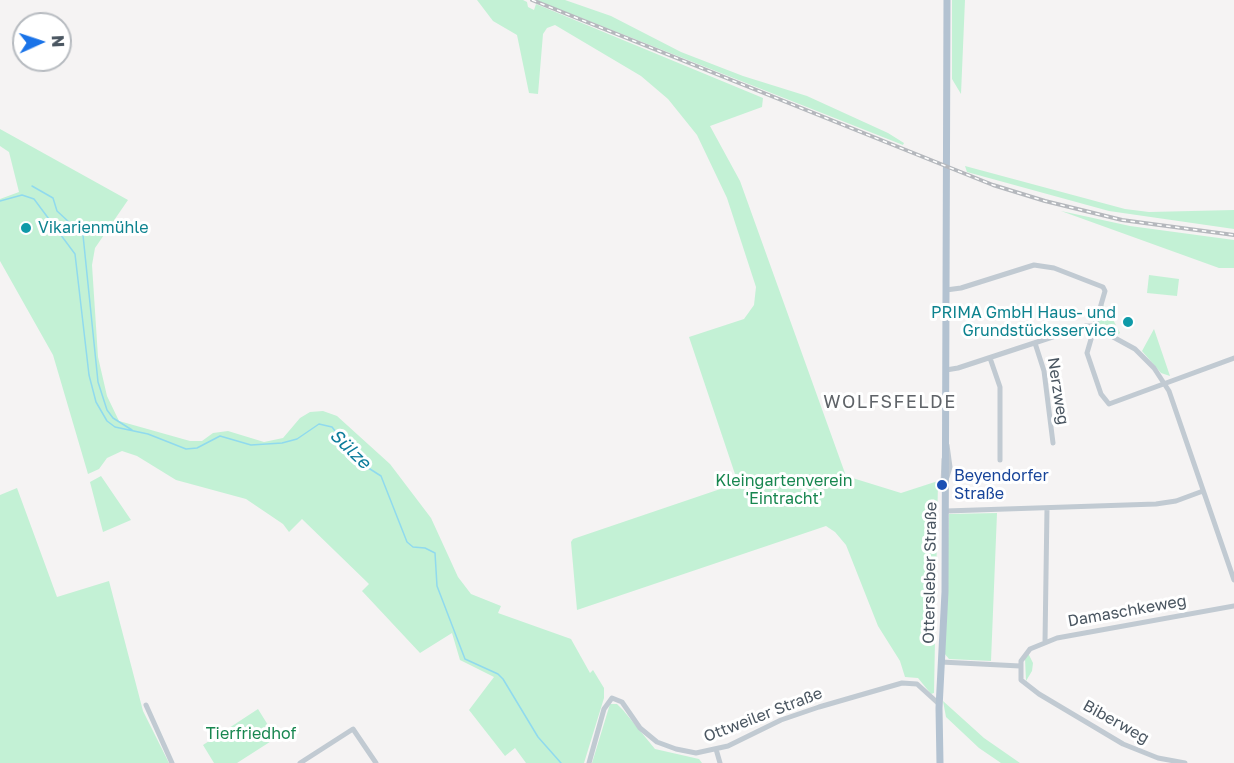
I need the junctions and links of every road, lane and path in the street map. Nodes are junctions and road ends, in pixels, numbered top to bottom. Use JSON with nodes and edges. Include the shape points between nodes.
{"nodes":[{"id":1,"x":947,"y":0,"type":"edge"},
{"id":2,"x":946,"y":290,"type":"junction"},
{"id":3,"x":1093,"y":327,"type":"junction"},
{"id":4,"x":1035,"y":343,"type":"junction"},
{"id":5,"x":990,"y":358,"type":"junction"},
{"id":6,"x":1234,"y":358,"type":"edge"},
{"id":7,"x":946,"y":369,"type":"junction"},
{"id":8,"x":1166,"y":385,"type":"junction"},
{"id":9,"x":946,"y":439,"type":"junction"},
{"id":10,"x":1053,"y":443,"type":"dead end"},
{"id":11,"x":946,"y":454,"type":"junction"},
{"id":12,"x":1000,"y":460,"type":"dead end"},
{"id":13,"x":946,"y":481,"type":"junction"},
{"id":14,"x":1203,"y":491,"type":"junction"},
{"id":15,"x":946,"y":493,"type":"junction"},
{"id":16,"x":1047,"y":508,"type":"junction"},
{"id":17,"x":946,"y":511,"type":"junction"},
{"id":18,"x":1234,"y":580,"type":"edge"},
{"id":19,"x":1234,"y":606,"type":"edge"},
{"id":20,"x":1045,"y":642,"type":"junction"},
{"id":21,"x":941,"y":662,"type":"junction"},
{"id":22,"x":1020,"y":666,"type":"junction"},
{"id":23,"x":939,"y":704,"type":"junction"},
{"id":24,"x":146,"y":705,"type":"dead end"},
{"id":25,"x":716,"y":750,"type":"junction"},
{"id":26,"x":172,"y":763,"type":"edge"},
{"id":27,"x":300,"y":763,"type":"edge"},
{"id":28,"x":376,"y":763,"type":"edge"},
{"id":29,"x":589,"y":763,"type":"edge"},
{"id":30,"x":720,"y":763,"type":"edge"},
{"id":31,"x":940,"y":763,"type":"edge"},
{"id":32,"x":1185,"y":763,"type":"edge"}],
"edges":[{"from":1,"to":2,"type":"main road","name":"Ottersleber Straße"},
{"from":2,"to":3,"type":"street","via":[[1028,266],[1046,266],[1104,288]]},
{"from":2,"to":7,"type":"main road","name":"Ottersleber Straße"},
{"from":3,"to":4,"type":"street","via":[[1074,329]]},
{"from":3,"to":8,"type":"street","via":[[1135,350]]},
{"from":3,"to":8,"type":"street","via":[[1087,356],[1107,402],[1113,404]]},
{"from":4,"to":5,"type":"street"},
{"from":4,"to":10,"type":"street","name":"Nerzweg","via":[[1044,371]]},
{"from":5,"to":7,"type":"street"},
{"from":5,"to":12,"type":"street","via":[[1000,387]]},
{"from":6,"to":8,"type":"street","via":[[1172,379]]},
{"from":7,"to":9,"type":"main road","name":"Ottersleber Straße"},
{"from":8,"to":14,"type":"street"},
{"from":9,"to":11,"type":"main road","name":"Ottersleber Straße"},
{"from":9,"to":13,"type":"street","via":[[950,467]]},
{"from":11,"to":13,"type":"main road","name":"Ottersleber Straße"},
{"from":11,"to":15,"type":"street","via":[[942,466]]},
{"from":13,"to":15,"type":"main road","name":"Ottersleber Straße"},
{"from":14,"to":16,"type":"street","via":[[1166,503]]},
{"from":14,"to":18,"type":"street"},
{"from":15,"to":17,"type":"main road","name":"Ottersleber Straße"},
{"from":16,"to":17,"type":"street"},
{"from":16,"to":20,"type":"street"},
{"from":17,"to":21,"type":"main road","name":"Ottersleber Straße"},
{"from":19,"to":20,"type":"street","name":"Damaschkeweg"},
{"from":20,"to":22,"type":"street","name":"Damaschkeweg","via":[[1028,651]]},
{"from":21,"to":22,"type":"street"},
{"from":21,"to":23,"type":"main road","name":"Ottersleber Straße"},
{"from":22,"to":32,"type":"street","name":"Biberweg","via":[[1022,681],[1039,694],[1123,744],[1158,758]]},
{"from":23,"to":25,"type":"street","name":"Ottweiler Straße","via":[[917,684],[899,684],[792,716]]},
{"from":23,"to":31,"type":"main road","name":"Ottersleber Straße"},
{"from":24,"to":26,"type":"street"},
{"from":25,"to":29,"type":"street","name":"Ottweiler Straße","via":[[693,752],[662,745],[644,732],[620,700],[614,698],[608,700]]},
{"from":25,"to":30,"type":"street"},
{"from":27,"to":28,"type":"street","via":[[353,729]]}]}
